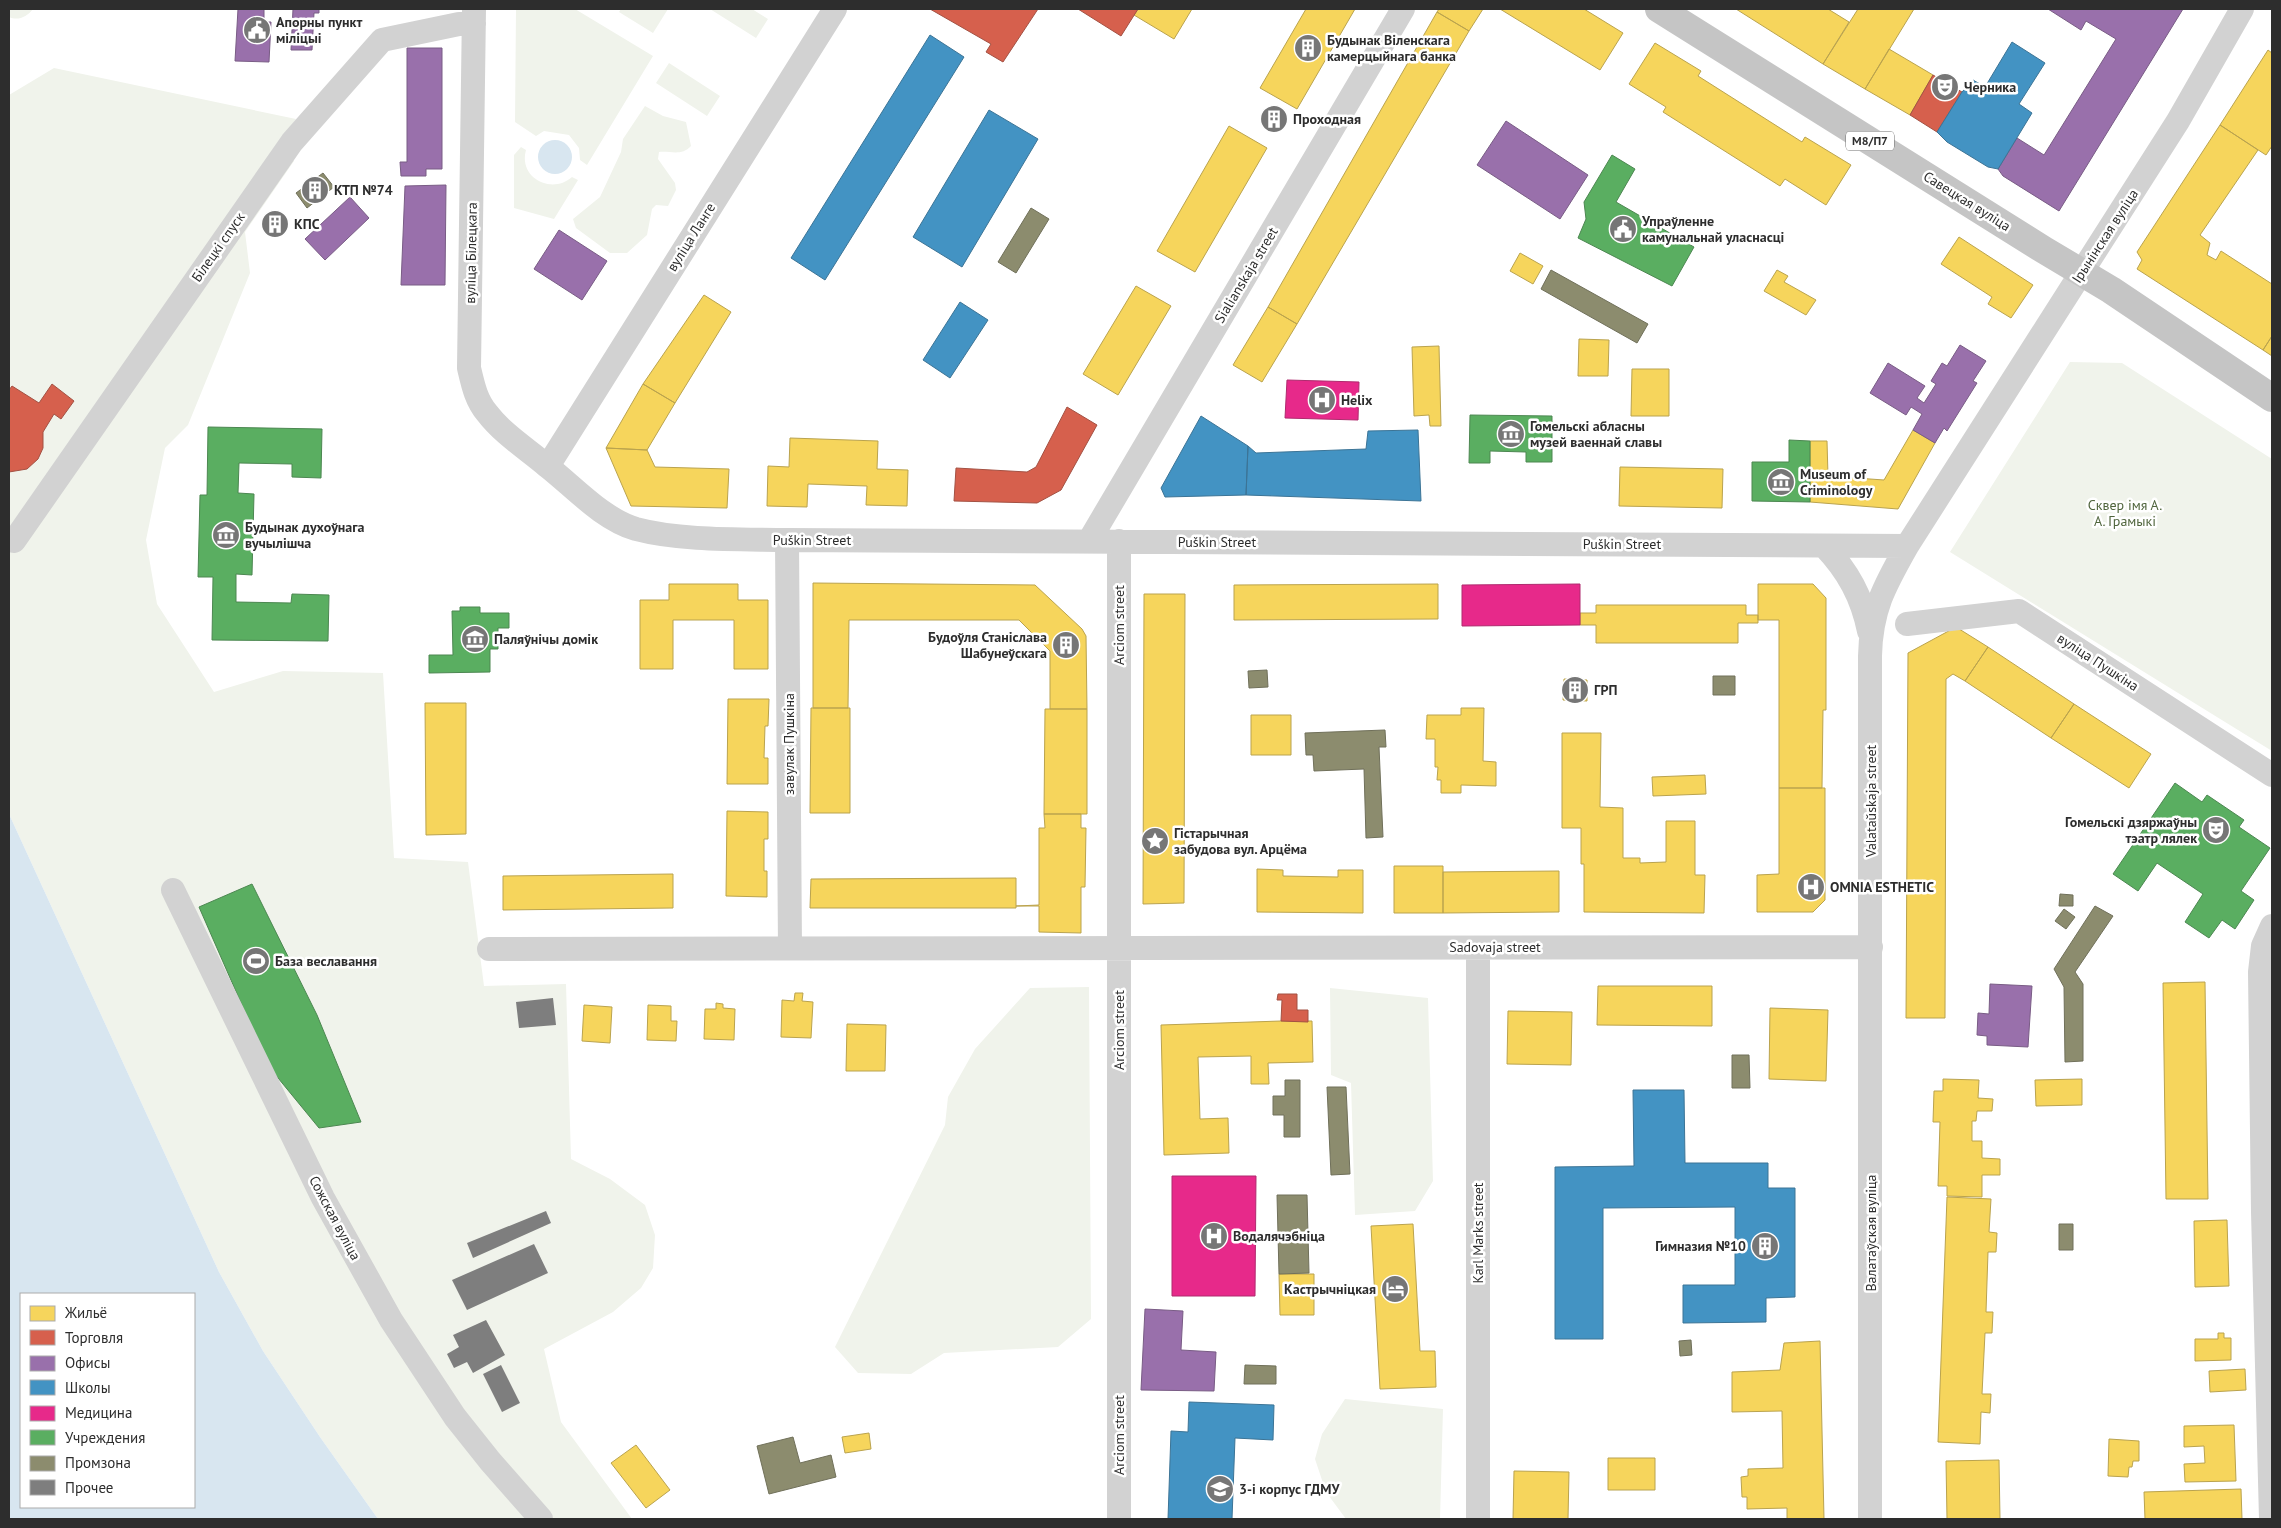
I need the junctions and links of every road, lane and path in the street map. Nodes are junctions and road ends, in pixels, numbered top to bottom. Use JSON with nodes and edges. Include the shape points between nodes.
{"nodes":[{"id":1,"x":836,"y":9,"type":"edge"},
{"id":2,"x":1403,"y":9,"type":"edge"},
{"id":3,"x":1659,"y":9,"type":"edge"},
{"id":4,"x":2242,"y":9,"type":"edge"},
{"id":5,"x":474,"y":16,"type":"edge"},
{"id":6,"x":2082,"y":272,"type":"junction"},
{"id":7,"x":2272,"y":398,"type":"edge"},
{"id":8,"x":548,"y":466,"type":"junction"},
{"id":9,"x":788,"y":540,"type":"junction"},
{"id":10,"x":14,"y":541,"type":"dead end"},
{"id":11,"x":1119,"y":541,"type":"junction"},
{"id":12,"x":1089,"y":542,"type":"junction"},
{"id":13,"x":1824,"y":546,"type":"junction"},
{"id":14,"x":1907,"y":546,"type":"junction"},
{"id":15,"x":1907,"y":624,"type":"dead end"},
{"id":16,"x":1871,"y":638,"type":"junction"},
{"id":17,"x":2272,"y":775,"type":"edge"},
{"id":18,"x":173,"y":890,"type":"dead end"},
{"id":19,"x":2272,"y":926,"type":"edge"},
{"id":20,"x":1871,"y":947,"type":"junction"},
{"id":21,"x":790,"y":948,"type":"junction"},
{"id":22,"x":1119,"y":948,"type":"junction"},
{"id":23,"x":1478,"y":948,"type":"junction"},
{"id":24,"x":489,"y":949,"type":"dead end"},
{"id":25,"x":541,"y":1519,"type":"edge"},
{"id":26,"x":1119,"y":1519,"type":"edge"},
{"id":27,"x":1478,"y":1519,"type":"edge"},
{"id":28,"x":1870,"y":1519,"type":"edge"},
{"id":29,"x":2271,"y":1519,"type":"edge"}],
"edges":[{"from":1,"to":8,"type":"street","name":"вуліца Ланге"},
{"from":2,"to":12,"type":"street","name":"Sialianskaja street"},
{"from":3,"to":6,"type":"main road","name":"Савецкая вуліца","number":"М8/П7"},
{"from":4,"to":6,"type":"street","name":"Ірынінская вуліца","via":[[2178,121]]},
{"from":5,"to":8,"type":"street","name":"вуліца Білецкага","via":[[469,368],[475,394],[487,413]]},
{"from":5,"to":10,"type":"street","name":"Білецкі спуск","via":[[459,24],[382,40],[292,142]]},
{"from":6,"to":7,"type":"main road","name":"Савецкая вуліца","number":"М8/П7"},
{"from":6,"to":14,"type":"street","name":"Ірынінская вуліца"},
{"from":8,"to":9,"type":"street","name":"Puškin Street","via":[[614,519],[635,529],[677,536]]},
{"from":9,"to":12,"type":"street","name":"Puškin Street"},
{"from":9,"to":21,"type":"street","name":"завулак Пушкіна"},
{"from":11,"to":12,"type":"street","name":"Puškin Street"},
{"from":11,"to":13,"type":"street","name":"Puškin Street"},
{"from":11,"to":22,"type":"street","name":"Arciom street"},
{"from":13,"to":14,"type":"street","name":"Puškin Street"},
{"from":13,"to":16,"type":"street","via":[[1852,581],[1864,609]]},
{"from":14,"to":16,"type":"street","name":"Валатаўская вуліца","via":[[1880,597]]},
{"from":15,"to":17,"type":"street","name":"вуліца Пушкіна","via":[[2019,611]]},
{"from":16,"to":20,"type":"street","name":"Валатаўская вуліца"},
{"from":18,"to":25,"type":"street","name":"Сожская вуліца","via":[[323,1198],[391,1320],[455,1417]]},
{"from":19,"to":29,"type":"street","via":[[2263,946],[2260,972]]},
{"from":20,"to":23,"type":"street","name":"Sadovaja street"},
{"from":20,"to":28,"type":"street","name":"Валатаўская вуліца"},
{"from":21,"to":22,"type":"street"},
{"from":21,"to":24,"type":"street"},
{"from":22,"to":23,"type":"street","name":"Sadovaja street"},
{"from":22,"to":26,"type":"street","name":"Arciom street"},
{"from":23,"to":27,"type":"street","name":"Karl Marks street"}]}
